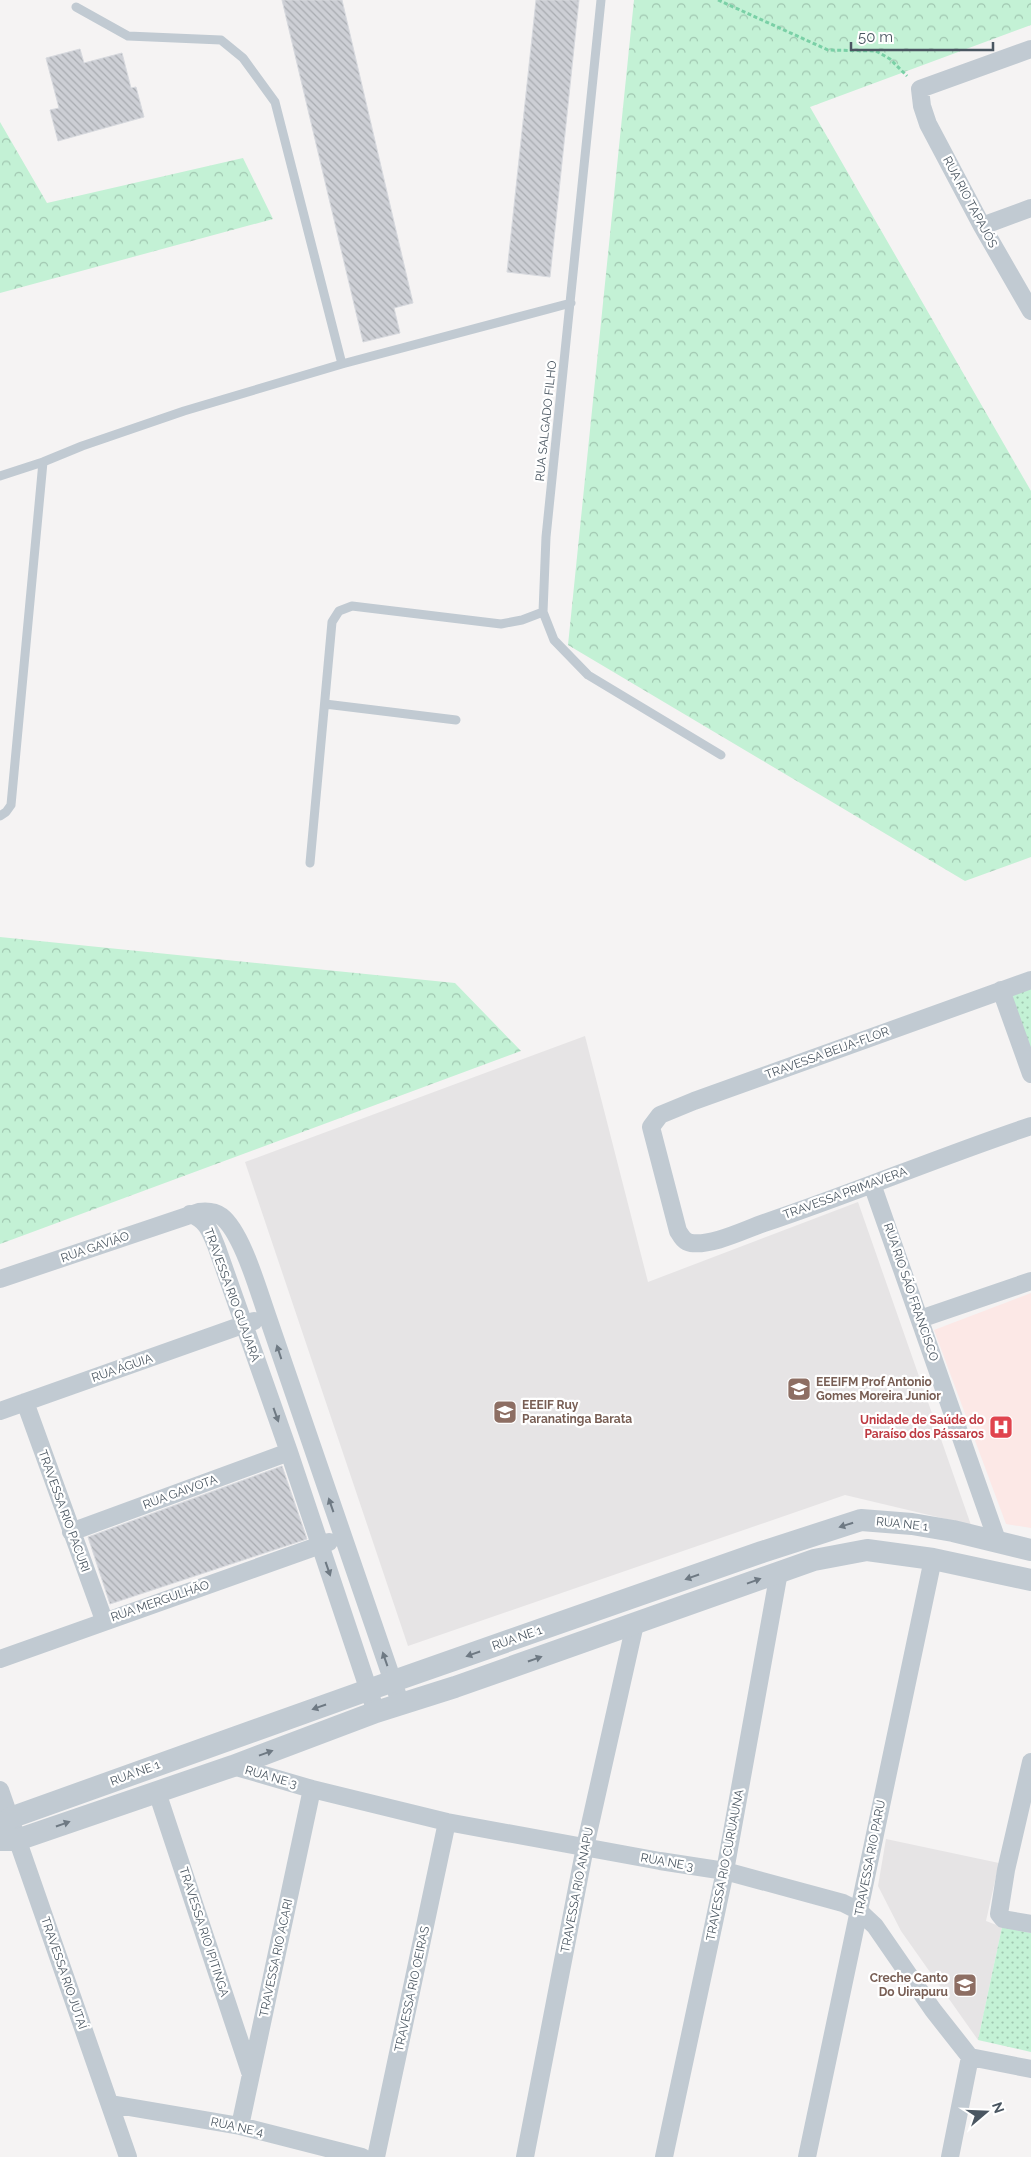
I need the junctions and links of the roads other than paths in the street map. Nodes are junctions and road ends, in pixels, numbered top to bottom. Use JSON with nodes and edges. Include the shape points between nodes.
{"nodes":[{"id":1,"x":602,"y":0,"type":"edge"},
{"id":2,"x":76,"y":7,"type":"dead end"},
{"id":3,"x":1031,"y":49,"type":"edge"},
{"id":4,"x":1031,"y":208,"type":"edge"},
{"id":5,"x":982,"y":226,"type":"junction"},
{"id":6,"x":570,"y":303,"type":"junction"},
{"id":7,"x":1031,"y":311,"type":"edge"},
{"id":8,"x":342,"y":364,"type":"junction"},
{"id":9,"x":43,"y":462,"type":"junction"},
{"id":10,"x":0,"y":476,"type":"edge"},
{"id":11,"x":543,"y":612,"type":"junction"},
{"id":12,"x":325,"y":704,"type":"junction"},
{"id":13,"x":456,"y":720,"type":"dead end"},
{"id":14,"x":721,"y":755,"type":"dead end"},
{"id":15,"x":0,"y":816,"type":"edge"},
{"id":16,"x":310,"y":863,"type":"dead end"},
{"id":17,"x":1031,"y":980,"type":"edge"},
{"id":18,"x":1001,"y":990,"type":"junction"},
{"id":19,"x":1031,"y":1074,"type":"edge"},
{"id":20,"x":1031,"y":1126,"type":"edge"},
{"id":21,"x":872,"y":1184,"type":"junction"},
{"id":22,"x":190,"y":1214,"type":"junction"},
{"id":23,"x":673,"y":1215,"type":"joint"},
{"id":24,"x":0,"y":1279,"type":"edge"},
{"id":25,"x":1031,"y":1281,"type":"edge"},
{"id":26,"x":267,"y":1315,"type":"junction"},
{"id":27,"x":920,"y":1319,"type":"junction"},
{"id":28,"x":244,"y":1325,"type":"junction"},
{"id":29,"x":25,"y":1402,"type":"junction"},
{"id":30,"x":0,"y":1411,"type":"edge"},
{"id":31,"x":307,"y":1436,"type":"junction"},
{"id":32,"x":288,"y":1448,"type":"junction"},
{"id":33,"x":71,"y":1532,"type":"junction"},
{"id":34,"x":959,"y":1533,"type":"junction"},
{"id":35,"x":343,"y":1538,"type":"junction"},
{"id":36,"x":998,"y":1543,"type":"junction"},
{"id":37,"x":320,"y":1545,"type":"junction"},
{"id":38,"x":1031,"y":1550,"type":"edge"},
{"id":39,"x":943,"y":1561,"type":"junction"},
{"id":40,"x":779,"y":1572,"type":"junction"},
{"id":41,"x":1031,"y":1580,"type":"edge"},
{"id":42,"x":104,"y":1620,"type":"junction"},
{"id":43,"x":635,"y":1624,"type":"junction"},
{"id":44,"x":0,"y":1659,"type":"edge"},
{"id":45,"x":394,"y":1682,"type":"junction"},
{"id":46,"x":368,"y":1690,"type":"junction"},
{"id":47,"x":401,"y":1705,"type":"junction"},
{"id":48,"x":376,"y":1712,"type":"junction"},
{"id":49,"x":1031,"y":1762,"type":"edge"},
{"id":50,"x":233,"y":1766,"type":"junction"},
{"id":51,"x":312,"y":1789,"type":"junction"},
{"id":52,"x":0,"y":1790,"type":"edge"},
{"id":53,"x":157,"y":1792,"type":"junction"},
{"id":54,"x":448,"y":1822,"type":"junction"},
{"id":55,"x":7,"y":1832,"type":"edge"},
{"id":56,"x":585,"y":1846,"type":"junction"},
{"id":57,"x":724,"y":1871,"type":"junction"},
{"id":58,"x":859,"y":1911,"type":"junction"},
{"id":59,"x":1031,"y":1924,"type":"edge"},
{"id":60,"x":970,"y":2057,"type":"junction"},
{"id":61,"x":1031,"y":2069,"type":"edge"},
{"id":62,"x":251,"y":2072,"type":"junction"},
{"id":63,"x":110,"y":2104,"type":"junction"},
{"id":64,"x":240,"y":2126,"type":"junction"},
{"id":65,"x":128,"y":2157,"type":"edge"},
{"id":66,"x":362,"y":2157,"type":"edge"},
{"id":67,"x":376,"y":2157,"type":"edge"},
{"id":68,"x":525,"y":2157,"type":"edge"},
{"id":69,"x":664,"y":2157,"type":"edge"},
{"id":70,"x":807,"y":2157,"type":"edge"},
{"id":71,"x":950,"y":2157,"type":"edge"}],
"edges":[{"from":1,"to":6,"type":"lane","name":"RUA SALGADO FILHO"},
{"from":2,"to":8,"type":"lane","via":[[128,36],[221,40],[243,58],[275,102]]},
{"from":3,"to":5,"type":"street","name":"RUA RIO TAPAJÓS","via":[[920,89],[928,124]]},
{"from":4,"to":5,"type":"street"},
{"from":5,"to":7,"type":"street","name":"RUA RIO TAPAJÓS"},
{"from":6,"to":8,"type":"lane"},
{"from":6,"to":11,"type":"lane","name":"RUA SALGADO FILHO","via":[[546,537]]},
{"from":8,"to":9,"type":"lane","via":[[184,411]]},
{"from":9,"to":10,"type":"lane"},
{"from":9,"to":15,"type":"lane","via":[[11,805]]},
{"from":11,"to":12,"type":"lane","via":[[501,624],[346,607],[332,622]]},
{"from":11,"to":14,"type":"lane","name":"RUA SALGADO FILHO","via":[[554,640],[588,675]]},
{"from":12,"to":13,"type":"lane"},
{"from":12,"to":16,"type":"lane"},
{"from":17,"to":18,"type":"street","name":"TRAVESSA BEIJA-FLOR"},
{"from":18,"to":19,"type":"street"},
{"from":18,"to":23,"type":"street","name":"TRAVESSA BEIJA-FLOR","via":[[660,1115],[651,1127]]},
{"from":20,"to":21,"type":"street","name":"TRAVESSA PRIMAVERA"},
{"from":21,"to":23,"type":"street","name":"TRAVESSA PRIMAVERA","via":[[711,1241],[690,1243],[683,1240]]},
{"from":21,"to":27,"type":"street","name":"RUA RIO SÃO FRANCISCO"},
{"from":22,"to":24,"type":"street","name":"RUA GAVIÃO"},
{"from":22,"to":26,"type":"street","name":"TRAVESSA RIO GUAJARÁ","via":[[210,1211],[229,1223]]},
{"from":22,"to":28,"type":"street","name":"TRAVESSA RIO GUAJARÁ","via":[[202,1219],[211,1231]]},
{"from":25,"to":27,"type":"street"},
{"from":26,"to":28,"type":"street","name":"RUA ÁGUIA"},
{"from":31,"to":26,"type":"street","name":"TRAVESSA RIO GUAJARÁ","one_way":true},
{"from":27,"to":36,"type":"street","name":"RUA RIO SÃO FRANCISCO"},
{"from":28,"to":29,"type":"street","name":"RUA ÁGUIA"},
{"from":28,"to":32,"type":"street","name":"TRAVESSA RIO GUAJARÁ","one_way":true},
{"from":29,"to":30,"type":"street","name":"RUA ÁGUIA"},
{"from":29,"to":33,"type":"street","name":"TRAVESSA RIO PACURI"},
{"from":31,"to":32,"type":"street","name":"RUA GAIVOTA"},
{"from":35,"to":31,"type":"street","name":"TRAVESSA RIO GUAJARÁ","one_way":true},
{"from":32,"to":33,"type":"street","name":"RUA GAIVOTA"},
{"from":32,"to":37,"type":"street","name":"TRAVESSA RIO GUAJARÁ"},
{"from":33,"to":42,"type":"street","name":"TRAVESSA RIO PACURI"},
{"from":34,"to":36,"type":"street","name":"RUA NE 1"},
{"from":34,"to":39,"type":"street"},
{"from":34,"to":45,"type":"street","name":"RUA NE 1","one_way":true,"via":[[912,1524],[861,1520]]},
{"from":35,"to":37,"type":"street","name":"RUA MERGULHÃO"},
{"from":45,"to":35,"type":"street","name":"TRAVESSA RIO GUAJARÁ","one_way":true},
{"from":36,"to":38,"type":"street","name":"RUA NE 1"},
{"from":37,"to":42,"type":"street","name":"RUA MERGULHÃO"},
{"from":37,"to":46,"type":"street","name":"TRAVESSA RIO GUAJARÁ","one_way":true},
{"from":39,"to":40,"type":"street","name":"RUA NE 1","via":[[867,1550],[814,1560]]},
{"from":39,"to":41,"type":"street","name":"RUA NE 1"},
{"from":39,"to":58,"type":"street","name":"TRAVESSA RIO PARU"},
{"from":43,"to":40,"type":"street","name":"RUA NE 1","one_way":true},
{"from":40,"to":57,"type":"street","name":"TRAVESSA RIO CURUAUNA"},
{"from":42,"to":44,"type":"street","name":"RUA MERGULHÃO"},
{"from":47,"to":43,"type":"street","name":"RUA NE 1","one_way":true},
{"from":43,"to":56,"type":"street","name":"TRAVESSA RIO ANAPU"},
{"from":45,"to":46,"type":"street","name":"RUA NE 1"},
{"from":45,"to":47,"type":"street","name":"TRAVESSA RIO GUAJARÁ"},
{"from":46,"to":48,"type":"street","name":"TRAVESSA RIO GUAJARÁ"},
{"from":46,"to":55,"type":"street","name":"RUA NE 1","one_way":true},
{"from":47,"to":48,"type":"street","name":"RUA NE 1"},
{"from":50,"to":48,"type":"street","name":"RUA NE 1","one_way":true},
{"from":49,"to":59,"type":"street","via":[[999,1914],[1003,1919]]},
{"from":50,"to":51,"type":"street","name":"RUA NE 3"},
{"from":50,"to":53,"type":"street","name":"RUA NE 1"},
{"from":51,"to":54,"type":"street","name":"RUA NE 3"},
{"from":51,"to":62,"type":"street","name":"TRAVESSA RIO ACARI"},
{"from":52,"to":55,"type":"street","name":"TRAVESSA RIO JUTAÍ"},
{"from":55,"to":53,"type":"street","name":"RUA NE 1","one_way":true},
{"from":53,"to":62,"type":"street","name":"TRAVESSA RIO IPITINGA"},
{"from":54,"to":56,"type":"street","name":"RUA NE 3"},
{"from":54,"to":67,"type":"street","name":"TRAVESSA RIO OEIRAS"},
{"from":55,"to":63,"type":"street","name":"TRAVESSA RIO JUTAÍ"},
{"from":56,"to":57,"type":"street","name":"RUA NE 3"},
{"from":56,"to":68,"type":"street","name":"TRAVESSA RIO ANAPU"},
{"from":57,"to":58,"type":"street","name":"RUA NE 3","via":[[830,1898]]},
{"from":57,"to":69,"type":"street","name":"TRAVESSA RIO CURUAUNA"},
{"from":58,"to":60,"type":"street","name":"RUA NE 3","via":[[875,1926]]},
{"from":58,"to":70,"type":"street","name":"TRAVESSA RIO PARU"},
{"from":60,"to":61,"type":"street"},
{"from":60,"to":71,"type":"street"},
{"from":62,"to":64,"type":"street","name":"TRAVESSA RIO ACARI"},
{"from":63,"to":64,"type":"street","name":"RUA NE 4"},
{"from":63,"to":65,"type":"street","name":"TRAVESSA RIO JUTAÍ"},
{"from":64,"to":66,"type":"street","name":"RUA NE 4"}]}
